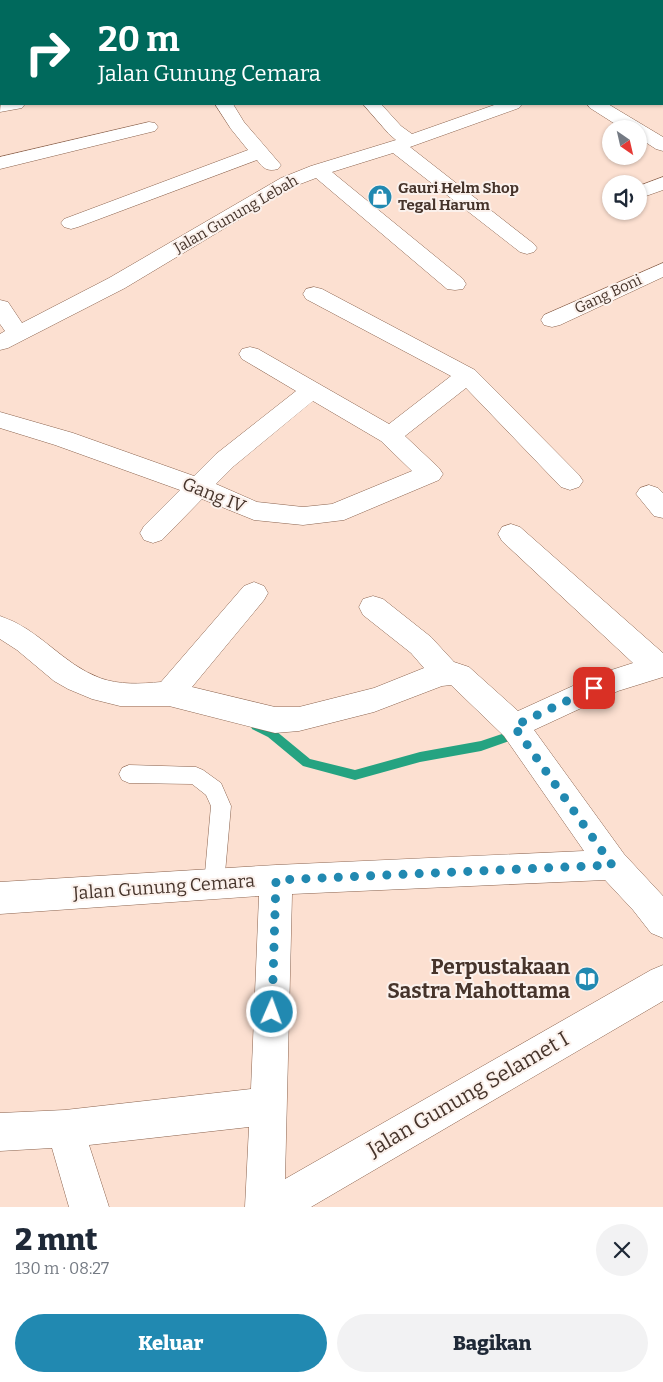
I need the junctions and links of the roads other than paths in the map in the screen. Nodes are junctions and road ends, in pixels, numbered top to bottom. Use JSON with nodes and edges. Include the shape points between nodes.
{"nodes":[{"id":1,"x":225,"y":105,"type":"edge"},
{"id":2,"x":373,"y":105,"type":"edge"},
{"id":3,"x":510,"y":105,"type":"edge"},
{"id":4,"x":598,"y":105,"type":"edge"},
{"id":5,"x":622,"y":120,"type":"edge"},
{"id":6,"x":149,"y":127,"type":"dead end"},
{"id":7,"x":648,"y":136,"type":"edge"},
{"id":8,"x":403,"y":143,"type":"junction"},
{"id":9,"x":663,"y":145,"type":"edge"},
{"id":10,"x":260,"y":152,"type":"junction"},
{"id":11,"x":0,"y":164,"type":"edge"},
{"id":12,"x":318,"y":170,"type":"junction"},
{"id":13,"x":288,"y":182,"type":"junction"},
{"id":14,"x":71,"y":223,"type":"dead end"},
{"id":15,"x":527,"y":248,"type":"dead end"},
{"id":16,"x":663,"y":269,"type":"edge"},
{"id":17,"x":455,"y":284,"type":"dead end"},
{"id":18,"x":314,"y":294,"type":"dead end"},
{"id":19,"x":0,"y":307,"type":"edge"},
{"id":20,"x":552,"y":320,"type":"dead end"},
{"id":21,"x":9,"y":339,"type":"edge"},
{"id":22,"x":250,"y":354,"type":"dead end"},
{"id":23,"x":467,"y":375,"type":"junction"},
{"id":24,"x":312,"y":390,"type":"junction"},
{"id":25,"x":0,"y":420,"type":"edge"},
{"id":26,"x":390,"y":435,"type":"junction"},
{"id":27,"x":570,"y":481,"type":"dead end"},
{"id":28,"x":198,"y":487,"type":"junction"},
{"id":29,"x":153,"y":533,"type":"dead end"},
{"id":30,"x":511,"y":534,"type":"dead end"},
{"id":31,"x":254,"y":593,"type":"dead end"},
{"id":32,"x":373,"y":607,"type":"dead end"},
{"id":33,"x":0,"y":627,"type":"edge"},
{"id":34,"x":660,"y":666,"type":"edge"},
{"id":35,"x":447,"y":674,"type":"junction"},
{"id":36,"x":169,"y":694,"type":"junction"},
{"id":37,"x":515,"y":727,"type":"junction"},
{"id":38,"x":129,"y":774,"type":"dead end"},
{"id":39,"x":612,"y":865,"type":"junction"},
{"id":40,"x":276,"y":880,"type":"junction"},
{"id":41,"x":214,"y":884,"type":"junction"},
{"id":42,"x":0,"y":898,"type":"edge"},
{"id":43,"x":663,"y":922,"type":"edge"},
{"id":44,"x":663,"y":982,"type":"edge"},
{"id":45,"x":269,"y":1106,"type":"junction"},
{"id":46,"x":65,"y":1128,"type":"junction"},
{"id":47,"x":0,"y":1132,"type":"edge"},
{"id":48,"x":89,"y":1207,"type":"edge"},
{"id":49,"x":264,"y":1207,"type":"edge"},
{"id":50,"x":274,"y":1207,"type":"edge"}],
"edges":[{"from":1,"to":10,"type":"street"},
{"from":2,"to":8,"type":"street"},
{"from":3,"to":8,"type":"street","name":"Jalan Gunung Lebah"},
{"from":4,"to":5,"type":"street"},
{"from":6,"to":11,"type":"street"},
{"from":7,"to":9,"type":"street"},
{"from":8,"to":12,"type":"street","name":"Jalan Gunung Lebah"},
{"from":8,"to":15,"type":"street"},
{"from":10,"to":13,"type":"street"},
{"from":10,"to":14,"type":"street"},
{"from":12,"to":13,"type":"street","name":"Jalan Gunung Lebah"},
{"from":12,"to":17,"type":"street"},
{"from":13,"to":21,"type":"street","name":"Jalan Gunung Lebah","via":[[117,283]]},
{"from":16,"to":20,"type":"street","name":"Gang Boni"},
{"from":18,"to":23,"type":"street"},
{"from":19,"to":21,"type":"street"},
{"from":22,"to":24,"type":"street"},
{"from":23,"to":26,"type":"street"},
{"from":23,"to":27,"type":"street"},
{"from":24,"to":26,"type":"street"},
{"from":24,"to":28,"type":"street","via":[[225,460]]},
{"from":25,"to":28,"type":"street","name":"Gang IV","via":[[64,439]]},
{"from":26,"to":28,"type":"street","name":"Gang IV","via":[[430,474],[335,513],[303,516],[254,511]]},
{"from":28,"to":29,"type":"street"},
{"from":30,"to":34,"type":"street"},
{"from":31,"to":36,"type":"street"},
{"from":32,"to":35,"type":"street","via":[[421,645]]},
{"from":33,"to":36,"type":"street","via":[[32,644],[67,674],[90,688],[111,694]]},
{"from":34,"to":37,"type":"street","via":[[609,682]]},
{"from":35,"to":36,"type":"street","via":[[374,700],[299,719],[275,720]]},
{"from":35,"to":37,"type":"street","via":[[459,676]]},
{"from":37,"to":39,"type":"street"},
{"from":38,"to":41,"type":"lane","via":[[196,776],[214,789],[221,806]]},
{"from":39,"to":40,"type":"street","name":"Jalan Gunung Cemara"},
{"from":39,"to":43,"type":"street"},
{"from":40,"to":41,"type":"street","name":"Jalan Gunung Cemara"},
{"from":40,"to":45,"type":"street"},
{"from":41,"to":42,"type":"street","name":"Jalan Gunung Cemara"},
{"from":44,"to":50,"type":"street","name":"Jalan Gunung Selamet I"},
{"from":45,"to":46,"type":"street"},
{"from":45,"to":49,"type":"street"},
{"from":46,"to":47,"type":"street"},
{"from":46,"to":48,"type":"street"}]}
